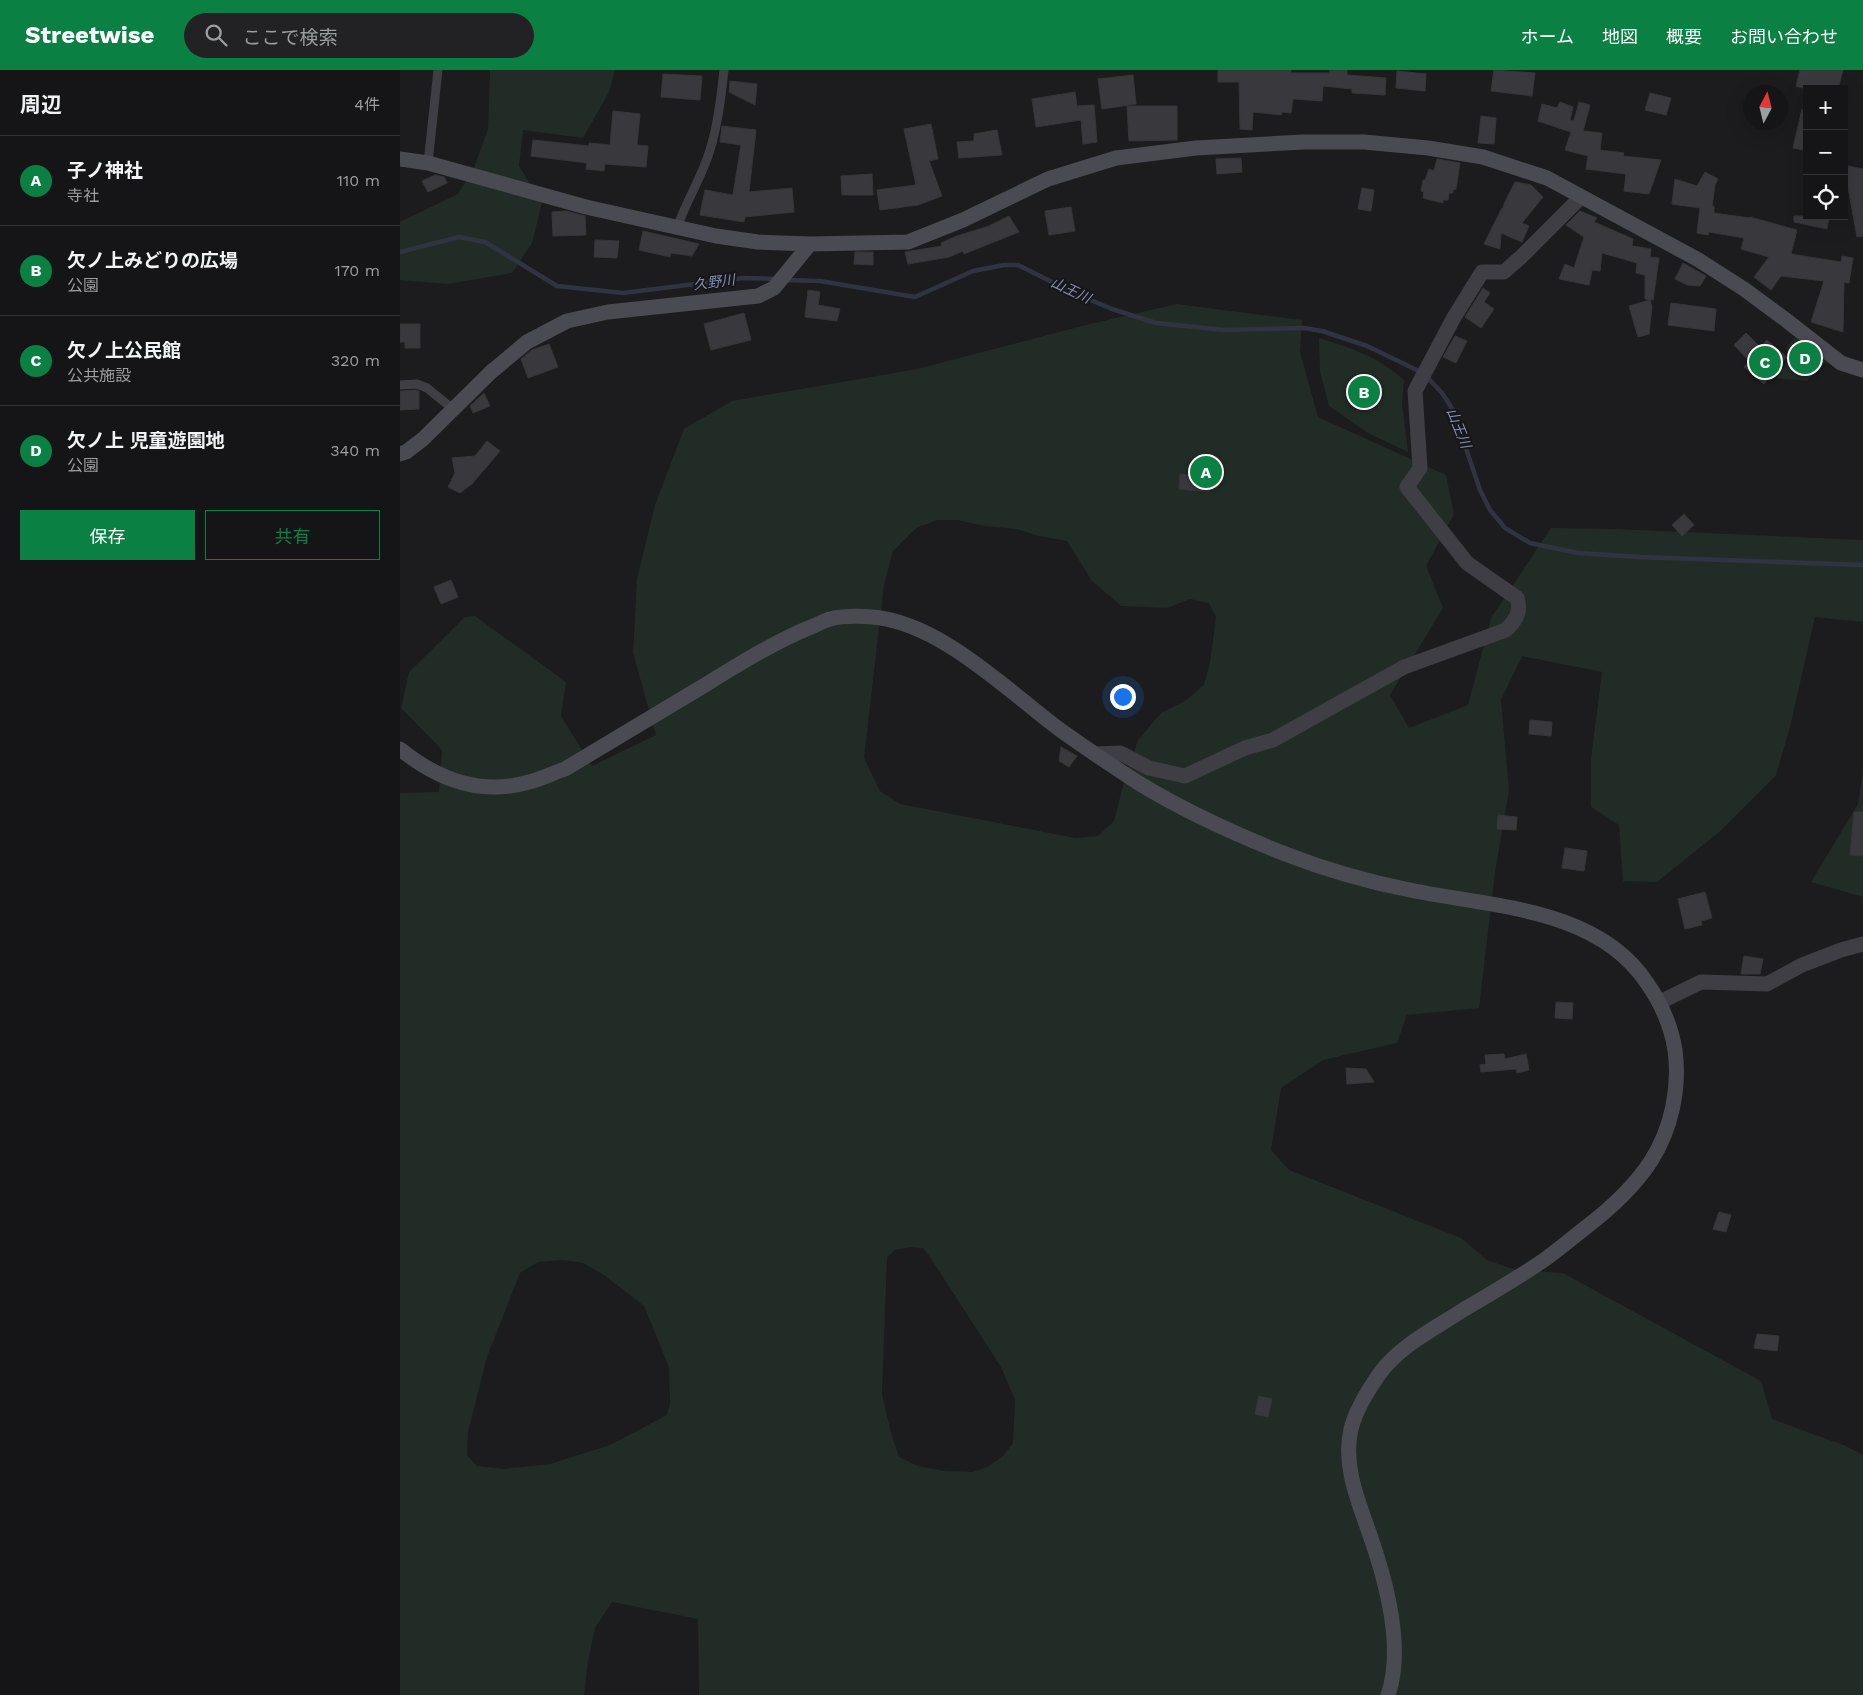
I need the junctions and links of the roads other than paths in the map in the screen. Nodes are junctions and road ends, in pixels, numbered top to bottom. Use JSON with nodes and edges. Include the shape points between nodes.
{"nodes":[{"id":1,"x":438,"y":70,"type":"edge"},
{"id":2,"x":724,"y":70,"type":"edge"},
{"id":3,"x":400,"y":159,"type":"edge"},
{"id":4,"x":428,"y":163,"type":"junction"},
{"id":5,"x":1581,"y":197,"type":"junction"},
{"id":6,"x":677,"y":228,"type":"junction"},
{"id":7,"x":810,"y":244,"type":"junction"},
{"id":8,"x":1863,"y":370,"type":"edge"},
{"id":9,"x":400,"y":385,"type":"edge"},
{"id":10,"x":453,"y":409,"type":"junction"},
{"id":11,"x":400,"y":454,"type":"edge"},
{"id":12,"x":400,"y":749,"type":"edge"},
{"id":13,"x":1095,"y":754,"type":"junction"},
{"id":14,"x":1863,"y":944,"type":"edge"},
{"id":15,"x":1660,"y":1002,"type":"junction"},
{"id":16,"x":1388,"y":1695,"type":"edge"}],
"edges":[{"from":1,"to":4,"type":"lane"},
{"from":2,"to":6,"type":"lane","via":[[710,151]]},
{"from":3,"to":4,"type":"street"},
{"from":4,"to":6,"type":"street","via":[[586,207]]},
{"from":5,"to":7,"type":"street","via":[[1547,178],[1483,157],[1428,148],[1364,142],[1196,148],[1116,158],[1048,179],[963,220],[908,242]]},
{"from":5,"to":8,"type":"street","via":[[1696,259],[1744,289],[1841,363]]},
{"from":5,"to":13,"type":"street","via":[[1504,272],[1482,272],[1415,391],[1420,468],[1407,487],[1467,563],[1517,598],[1520,606],[1515,621],[1506,630],[1404,667],[1273,740],[1245,748],[1185,776],[1149,768],[1120,752]]},
{"from":6,"to":7,"type":"street","via":[[758,242]]},
{"from":7,"to":10,"type":"street","via":[[774,288],[758,296],[608,312],[568,321],[527,342]]},
{"from":9,"to":10,"type":"lane","via":[[417,384],[428,388]]},
{"from":10,"to":11,"type":"street","via":[[422,439]]},
{"from":12,"to":13,"type":"street","via":[[418,764],[461,782],[507,786],[528,782],[565,769],[784,638],[831,619],[854,616],[886,619],[924,632],[966,657]]},
{"from":13,"to":15,"type":"street","via":[[1173,802],[1293,857],[1408,890],[1562,920],[1616,948],[1641,973]]},
{"from":14,"to":15,"type":"street","via":[[1802,965],[1767,984],[1701,982]]},
{"from":15,"to":16,"type":"street","via":[[1672,1034],[1677,1078],[1668,1122],[1650,1162],[1607,1211],[1544,1260],[1413,1341],[1384,1367],[1356,1414],[1349,1434],[1354,1491],[1390,1604],[1394,1641]]}]}
